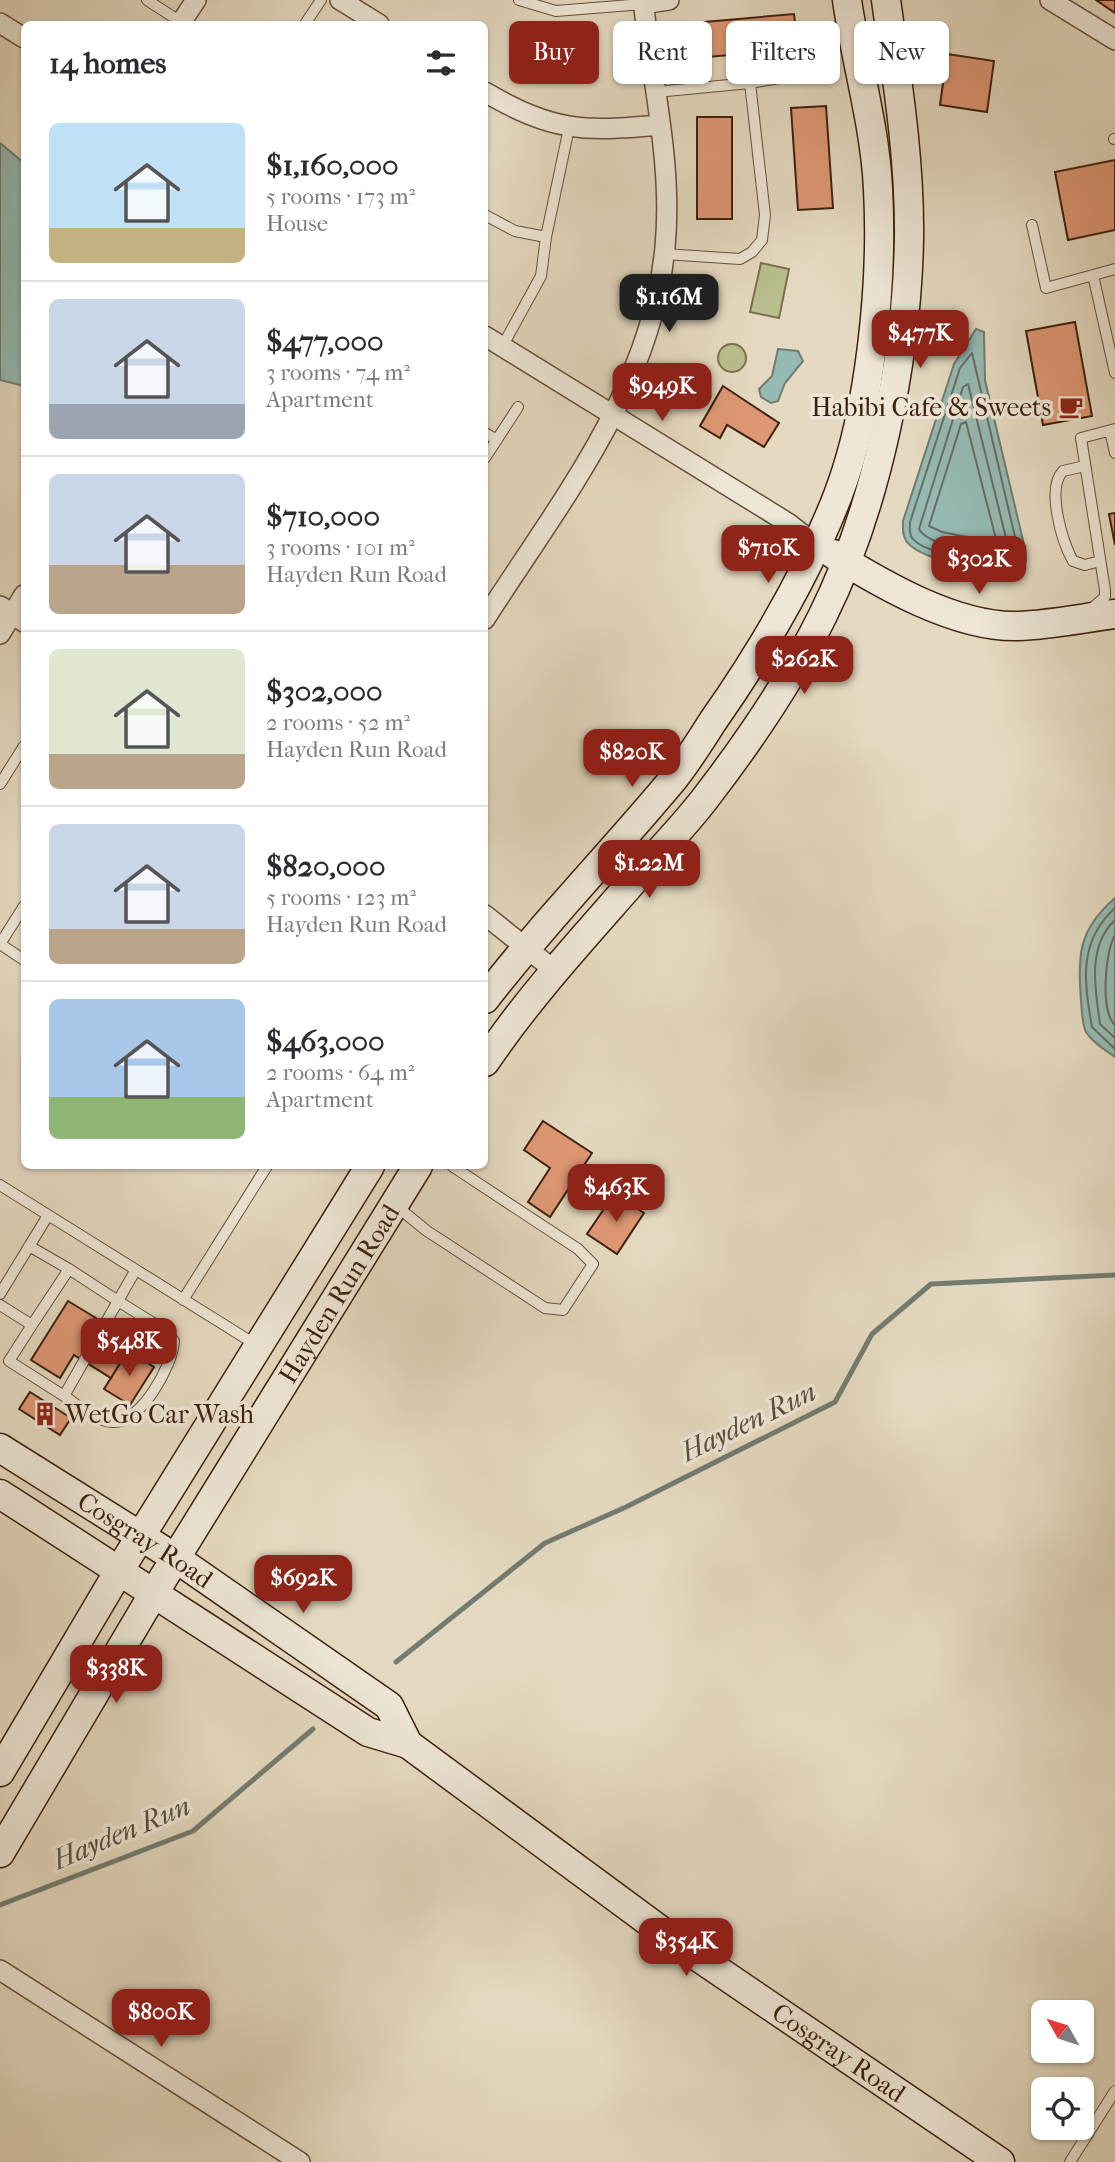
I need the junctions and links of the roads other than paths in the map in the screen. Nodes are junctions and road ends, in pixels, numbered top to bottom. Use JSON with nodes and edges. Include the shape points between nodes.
{"nodes":[{"id":1,"x":147,"y":0,"type":"edge"},
{"id":2,"x":195,"y":0,"type":"edge"},
{"id":3,"x":321,"y":0,"type":"edge"},
{"id":4,"x":340,"y":0,"type":"edge"},
{"id":5,"x":519,"y":0,"type":"edge"},
{"id":6,"x":669,"y":0,"type":"edge"},
{"id":7,"x":848,"y":0,"type":"edge"},
{"id":8,"x":886,"y":0,"type":"edge"},
{"id":9,"x":1050,"y":0,"type":"edge"},
{"id":10,"x":643,"y":2,"type":"edge"},
{"id":11,"x":178,"y":21,"type":"edge"},
{"id":12,"x":182,"y":21,"type":"edge"},
{"id":13,"x":307,"y":21,"type":"edge"},
{"id":14,"x":374,"y":21,"type":"edge"},
{"id":15,"x":0,"y":23,"type":"edge"},
{"id":16,"x":21,"y":36,"type":"edge"},
{"id":17,"x":1115,"y":40,"type":"edge"},
{"id":18,"x":740,"y":84,"type":"edge"},
{"id":19,"x":750,"y":84,"type":"edge"},
{"id":20,"x":656,"y":92,"type":"junction"},
{"id":21,"x":488,"y":94,"type":"edge"},
{"id":22,"x":660,"y":125,"type":"junction"},
{"id":23,"x":569,"y":128,"type":"junction"},
{"id":24,"x":488,"y":217,"type":"edge"},
{"id":25,"x":1032,"y":225,"type":"dead end"},
{"id":26,"x":546,"y":237,"type":"junction"},
{"id":27,"x":664,"y":254,"type":"junction"},
{"id":28,"x":1115,"y":269,"type":"edge"},
{"id":29,"x":1093,"y":275,"type":"junction"},
{"id":30,"x":488,"y":338,"type":"edge"},
{"id":31,"x":502,"y":347,"type":"junction"},
{"id":32,"x":1115,"y":373,"type":"edge"},
{"id":33,"x":518,"y":407,"type":"dead end"},
{"id":34,"x":614,"y":415,"type":"junction"},
{"id":35,"x":1112,"y":430,"type":"edge"},
{"id":36,"x":488,"y":435,"type":"edge"},
{"id":37,"x":496,"y":440,"type":"junction"},
{"id":38,"x":488,"y":453,"type":"edge"},
{"id":39,"x":1115,"y":453,"type":"edge"},
{"id":40,"x":1085,"y":466,"type":"junction"},
{"id":41,"x":815,"y":544,"type":"junction"},
{"id":42,"x":1100,"y":561,"type":"junction"},
{"id":43,"x":846,"y":563,"type":"junction"},
{"id":44,"x":12,"y":614,"type":"edge"},
{"id":45,"x":488,"y":614,"type":"edge"},
{"id":46,"x":1115,"y":614,"type":"edge"},
{"id":47,"x":1082,"y":618,"type":"junction"},
{"id":48,"x":0,"y":634,"type":"edge"},
{"id":49,"x":21,"y":751,"type":"edge"},
{"id":50,"x":0,"y":785,"type":"edge"},
{"id":51,"x":21,"y":911,"type":"edge"},
{"id":52,"x":488,"y":917,"type":"edge"},
{"id":53,"x":0,"y":944,"type":"edge"},
{"id":54,"x":526,"y":947,"type":"junction"},
{"id":55,"x":21,"y":958,"type":"edge"},
{"id":56,"x":554,"y":970,"type":"junction"},
{"id":57,"x":488,"y":995,"type":"edge"},
{"id":58,"x":488,"y":1058,"type":"edge"},
{"id":59,"x":265,"y":1169,"type":"edge"},
{"id":60,"x":368,"y":1169,"type":"edge"},
{"id":61,"x":416,"y":1169,"type":"edge"},
{"id":62,"x":457,"y":1169,"type":"edge"},
{"id":63,"x":0,"y":1185,"type":"edge"},
{"id":64,"x":394,"y":1205,"type":"junction"},
{"id":65,"x":47,"y":1217,"type":"junction"},
{"id":66,"x":29,"y":1246,"type":"junction"},
{"id":67,"x":68,"y":1269,"type":"junction"},
{"id":68,"x":135,"y":1271,"type":"junction"},
{"id":69,"x":0,"y":1294,"type":"edge"},
{"id":70,"x":183,"y":1300,"type":"junction"},
{"id":71,"x":118,"y":1301,"type":"junction"},
{"id":72,"x":0,"y":1305,"type":"edge"},
{"id":73,"x":32,"y":1325,"type":"junction"},
{"id":74,"x":259,"y":1347,"type":"junction"},
{"id":75,"x":64,"y":1396,"type":"junction"},
{"id":76,"x":0,"y":1448,"type":"edge"},
{"id":77,"x":0,"y":1494,"type":"edge"},
{"id":78,"x":142,"y":1537,"type":"junction"},
{"id":79,"x":177,"y":1559,"type":"junction"},
{"id":80,"x":119,"y":1571,"type":"junction"},
{"id":81,"x":154,"y":1593,"type":"junction"},
{"id":82,"x":408,"y":1744,"type":"junction"},
{"id":83,"x":0,"y":1772,"type":"edge"},
{"id":84,"x":0,"y":1853,"type":"edge"},
{"id":85,"x":0,"y":1970,"type":"edge"},
{"id":86,"x":1115,"y":2091,"type":"edge"},
{"id":87,"x":300,"y":2162,"type":"edge"},
{"id":88,"x":1000,"y":2162,"type":"edge"},
{"id":89,"x":1070,"y":2162,"type":"edge"}],
"edges":[{"from":1,"to":11,"type":"lane"},
{"from":2,"to":12,"type":"street"},
{"from":3,"to":13,"type":"lane"},
{"from":4,"to":14,"type":"street"},
{"from":5,"to":10,"type":"lane","via":[[556,11]]},
{"from":6,"to":10,"type":"street"},
{"from":7,"to":41,"type":"main road","via":[[877,164],[880,240],[861,411],[839,494]]},
{"from":8,"to":43,"type":"main road","via":[[907,164],[904,316],[868,502]]},
{"from":9,"to":17,"type":"street"},
{"from":10,"to":20,"type":"street"},
{"from":15,"to":16,"type":"street"},
{"from":18,"to":20,"type":"lane"},
{"from":19,"to":27,"type":"lane","via":[[765,215],[762,240],[740,259]]},
{"from":20,"to":22,"type":"street"},
{"from":21,"to":23,"type":"street","via":[[541,120]]},
{"from":22,"to":23,"type":"street"},
{"from":22,"to":27,"type":"street","via":[[665,156]]},
{"from":23,"to":26,"type":"lane"},
{"from":24,"to":26,"type":"lane","via":[[515,231]]},
{"from":25,"to":29,"type":"lane","via":[[1046,288]]},
{"from":26,"to":31,"type":"lane","via":[[541,276]]},
{"from":27,"to":34,"type":"street","via":[[651,325]]},
{"from":28,"to":29,"type":"lane"},
{"from":29,"to":32,"type":"lane"},
{"from":30,"to":31,"type":"street"},
{"from":31,"to":34,"type":"street"},
{"from":33,"to":37,"type":"lane"},
{"from":34,"to":41,"type":"street"},
{"from":34,"to":45,"type":"street"},
{"from":35,"to":39,"type":"lane"},
{"from":35,"to":40,"type":"lane","via":[[1081,438]]},
{"from":36,"to":37,"type":"lane"},
{"from":37,"to":38,"type":"lane"},
{"from":40,"to":42,"type":"lane"},
{"from":40,"to":42,"type":"lane","via":[[1063,471],[1055,483],[1060,528],[1073,561],[1085,565]]},
{"from":41,"to":43,"type":"main road"},
{"from":41,"to":54,"type":"main road","via":[[743,678],[677,775]]},
{"from":42,"to":47,"type":"lane","via":[[1105,597]]},
{"from":43,"to":47,"type":"main road","via":[[923,603],[976,621],[1017,626]]},
{"from":43,"to":56,"type":"main road","via":[[823,616],[782,686],[706,797]]},
{"from":44,"to":48,"type":"street"},
{"from":46,"to":47,"type":"main road"},
{"from":49,"to":50,"type":"lane"},
{"from":51,"to":53,"type":"lane"},
{"from":52,"to":54,"type":"street"},
{"from":53,"to":55,"type":"lane"},
{"from":54,"to":56,"type":"street"},
{"from":54,"to":57,"type":"main road"},
{"from":56,"to":58,"type":"main road"},
{"from":59,"to":70,"type":"lane"},
{"from":60,"to":74,"type":"main road","name":"Hayden Run Road"},
{"from":61,"to":64,"type":"main road","name":"Hayden Run Road"},
{"from":62,"to":64,"type":"lane","via":[[578,1249],[593,1264],[563,1310],[545,1308]]},
{"from":63,"to":65,"type":"lane"},
{"from":64,"to":79,"type":"main road","name":"Hayden Run Road"},
{"from":65,"to":66,"type":"lane"},
{"from":65,"to":68,"type":"lane"},
{"from":66,"to":67,"type":"lane"},
{"from":66,"to":69,"type":"lane"},
{"from":67,"to":71,"type":"lane"},
{"from":67,"to":73,"type":"lane"},
{"from":68,"to":70,"type":"lane"},
{"from":68,"to":71,"type":"lane"},
{"from":70,"to":74,"type":"lane"},
{"from":71,"to":75,"type":"lane"},
{"from":71,"to":75,"type":"lane","via":[[166,1331],[174,1341],[172,1361],[125,1421],[102,1420]]},
{"from":72,"to":73,"type":"lane"},
{"from":73,"to":75,"type":"lane","via":[[9,1361]]},
{"from":74,"to":78,"type":"main road","name":"Hayden Run Road"},
{"from":76,"to":78,"type":"main road","name":"Cosgray Road"},
{"from":77,"to":80,"type":"main road","name":"Cosgray Road"},
{"from":78,"to":79,"type":"main road","name":"Cosgray Road"},
{"from":78,"to":80,"type":"main road","name":"Hayden Run Road"},
{"from":79,"to":81,"type":"main road","name":"Hayden Run Road"},
{"from":79,"to":82,"type":"main road","name":"Cosgray Road","via":[[389,1706]]},
{"from":80,"to":81,"type":"main road","name":"Cosgray Road"},
{"from":80,"to":83,"type":"main road","name":"Hayden Run Road"},
{"from":81,"to":82,"type":"main road","name":"Cosgray Road","via":[[368,1732]]},
{"from":81,"to":84,"type":"main road","name":"Hayden Run Road"},
{"from":82,"to":88,"type":"main road","name":"Cosgray Road","via":[[680,1944]]},
{"from":85,"to":87,"type":"street"},
{"from":86,"to":89,"type":"lane"}]}
